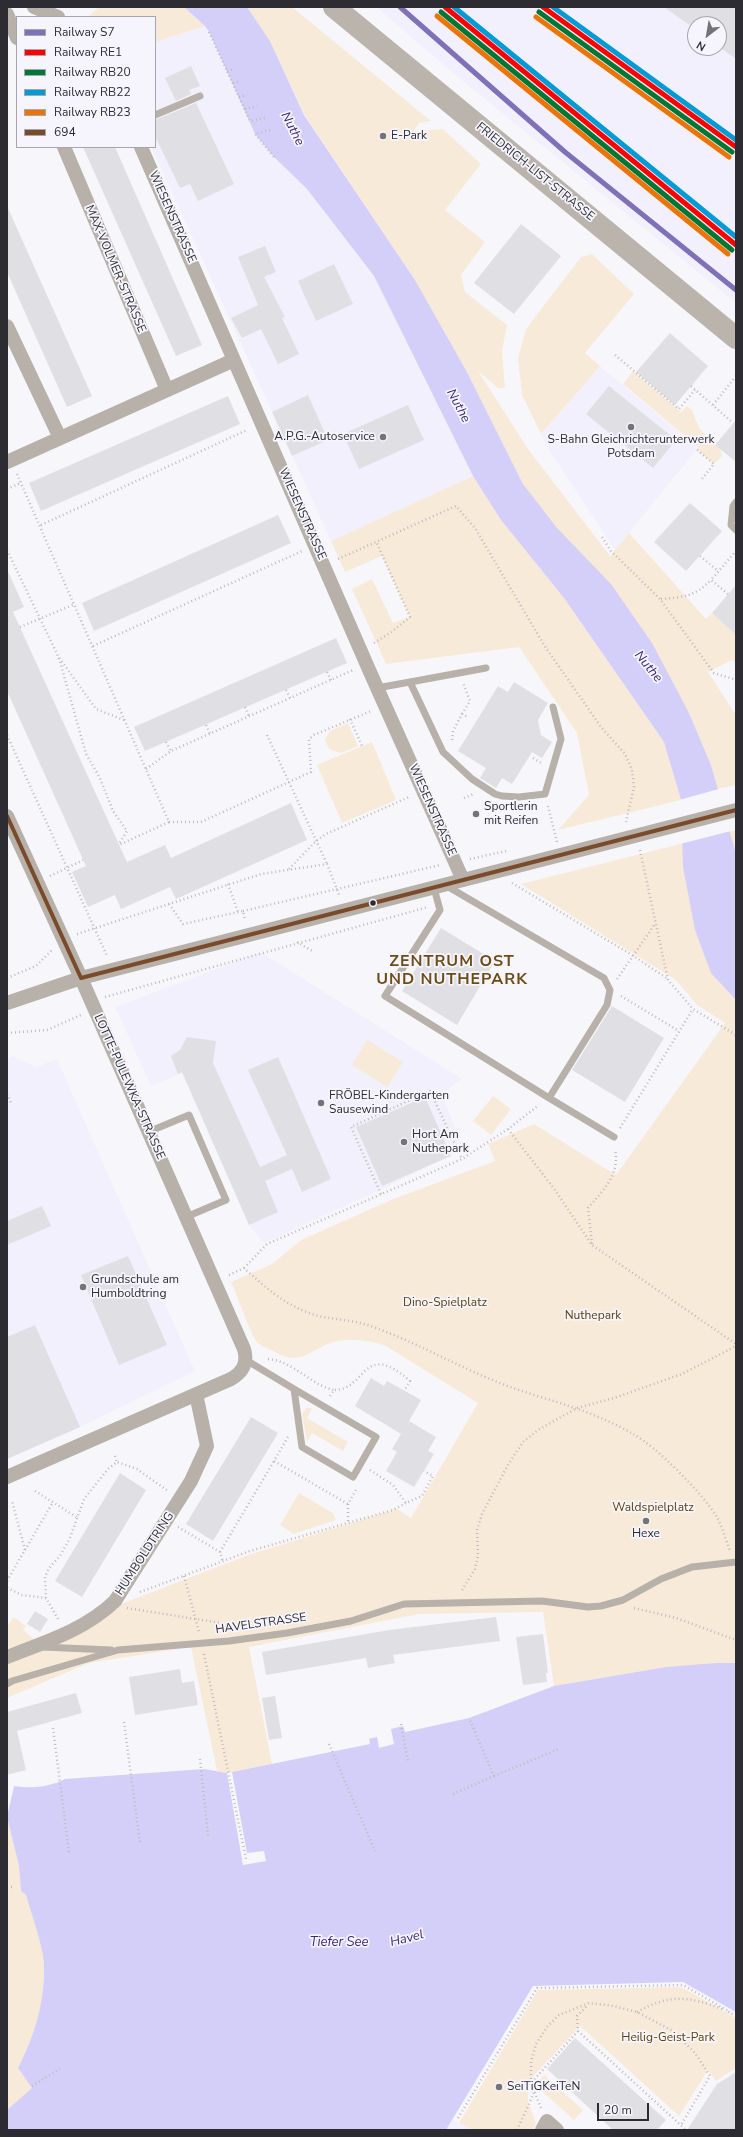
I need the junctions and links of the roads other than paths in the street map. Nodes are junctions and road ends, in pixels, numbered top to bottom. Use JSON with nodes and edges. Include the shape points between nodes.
{"nodes":[{"id":1,"x":34,"y":7,"type":"edge"},
{"id":2,"x":334,"y":7,"type":"edge"},
{"id":3,"x":7,"y":14,"type":"edge"},
{"id":4,"x":56,"y":16,"type":"edge"},
{"id":5,"x":16,"y":36,"type":"edge"},
{"id":6,"x":200,"y":96,"type":"dead end"},
{"id":7,"x":156,"y":115,"type":"edge"},
{"id":8,"x":64,"y":148,"type":"edge"},
{"id":9,"x":141,"y":148,"type":"edge"},
{"id":10,"x":7,"y":326,"type":"edge"},
{"id":11,"x":736,"y":338,"type":"edge"},
{"id":12,"x":234,"y":360,"type":"junction"},
{"id":13,"x":167,"y":390,"type":"junction"},
{"id":14,"x":60,"y":438,"type":"junction"},
{"id":15,"x":9,"y":461,"type":"edge"},
{"id":16,"x":736,"y":502,"type":"edge"},
{"id":17,"x":736,"y":530,"type":"edge"},
{"id":18,"x":486,"y":668,"type":"dead end"},
{"id":19,"x":410,"y":682,"type":"junction"},
{"id":20,"x":377,"y":688,"type":"junction"},
{"id":21,"x":553,"y":707,"type":"dead end"},
{"id":22,"x":736,"y":810,"type":"edge"},
{"id":23,"x":7,"y":816,"type":"edge"},
{"id":24,"x":463,"y":880,"type":"junction"},
{"id":25,"x":440,"y":886,"type":"junction"},
{"id":26,"x":81,"y":978,"type":"junction"},
{"id":27,"x":7,"y":1003,"type":"edge"},
{"id":28,"x":549,"y":1098,"type":"junction"},
{"id":29,"x":148,"y":1132,"type":"junction"},
{"id":30,"x":614,"y":1137,"type":"road end"},
{"id":31,"x":186,"y":1217,"type":"junction"},
{"id":32,"x":246,"y":1360,"type":"junction"},
{"id":33,"x":294,"y":1389,"type":"junction"},
{"id":34,"x":196,"y":1394,"type":"junction"},
{"id":35,"x":7,"y":1477,"type":"edge"},
{"id":36,"x":736,"y":1562,"type":"edge"},
{"id":37,"x":33,"y":1647,"type":"junction"},
{"id":38,"x":118,"y":1650,"type":"junction"},
{"id":39,"x":7,"y":1657,"type":"edge"},
{"id":40,"x":7,"y":1684,"type":"edge"}],
"edges":[{"from":1,"to":4,"type":"street"},
{"from":2,"to":11,"type":"main road","name":"FRIEDRICH-LIST-STRASSE"},
{"from":3,"to":5,"type":"street"},
{"from":6,"to":7,"type":"lane"},
{"from":8,"to":13,"type":"street","name":"MAX-VOLMER-STRASSE"},
{"from":9,"to":12,"type":"street","name":"WIESENSTRASSE"},
{"from":10,"to":14,"type":"street"},
{"from":12,"to":13,"type":"street"},
{"from":12,"to":20,"type":"street","name":"WIESENSTRASSE"},
{"from":13,"to":14,"type":"street"},
{"from":14,"to":15,"type":"street"},
{"from":16,"to":17,"type":"lane","via":[[733,506],[731,525]]},
{"from":18,"to":19,"type":"lane"},
{"from":19,"to":20,"type":"lane"},
{"from":19,"to":21,"type":"lane","via":[[443,752],[455,765],[486,789],[502,796],[519,798],[545,794],[561,738]]},
{"from":20,"to":24,"type":"street","name":"WIESENSTRASSE"},
{"from":22,"to":24,"type":"street"},
{"from":23,"to":26,"type":"street","name":"LOTTE-PULEWKA-STRASSE"},
{"from":24,"to":25,"type":"street"},
{"from":25,"to":26,"type":"street"},
{"from":25,"to":28,"type":"lane","via":[[440,910],[385,996]]},
{"from":25,"to":28,"type":"lane","via":[[604,978],[610,990],[608,1005]]},
{"from":26,"to":27,"type":"street"},
{"from":26,"to":29,"type":"street","name":"LOTTE-PULEWKA-STRASSE"},
{"from":28,"to":30,"type":"lane"},
{"from":29,"to":31,"type":"street","name":"LOTTE-PULEWKA-STRASSE"},
{"from":29,"to":31,"type":"lane","via":[[189,1115],[226,1200]]},
{"from":31,"to":32,"type":"street","name":"LOTTE-PULEWKA-STRASSE","via":[[244,1349]]},
{"from":32,"to":33,"type":"lane"},
{"from":32,"to":34,"type":"street","via":[[237,1375]]},
{"from":33,"to":33,"type":"lane","via":[[302,1447],[353,1477],[376,1437]]},
{"from":34,"to":35,"type":"street"},
{"from":34,"to":37,"type":"street","name":"HUMBOLDTRING","via":[[207,1446],[180,1499],[115,1601],[76,1630]]},
{"from":36,"to":38,"type":"lane","name":"HAVELSTRASSE","via":[[692,1567],[661,1579],[623,1600],[601,1606],[542,1601],[404,1604],[344,1622],[280,1634]]},
{"from":37,"to":38,"type":"lane"},
{"from":37,"to":39,"type":"street","name":"HUMBOLDTRING"},
{"from":38,"to":40,"type":"lane","name":"HAVELSTRASSE"}]}
